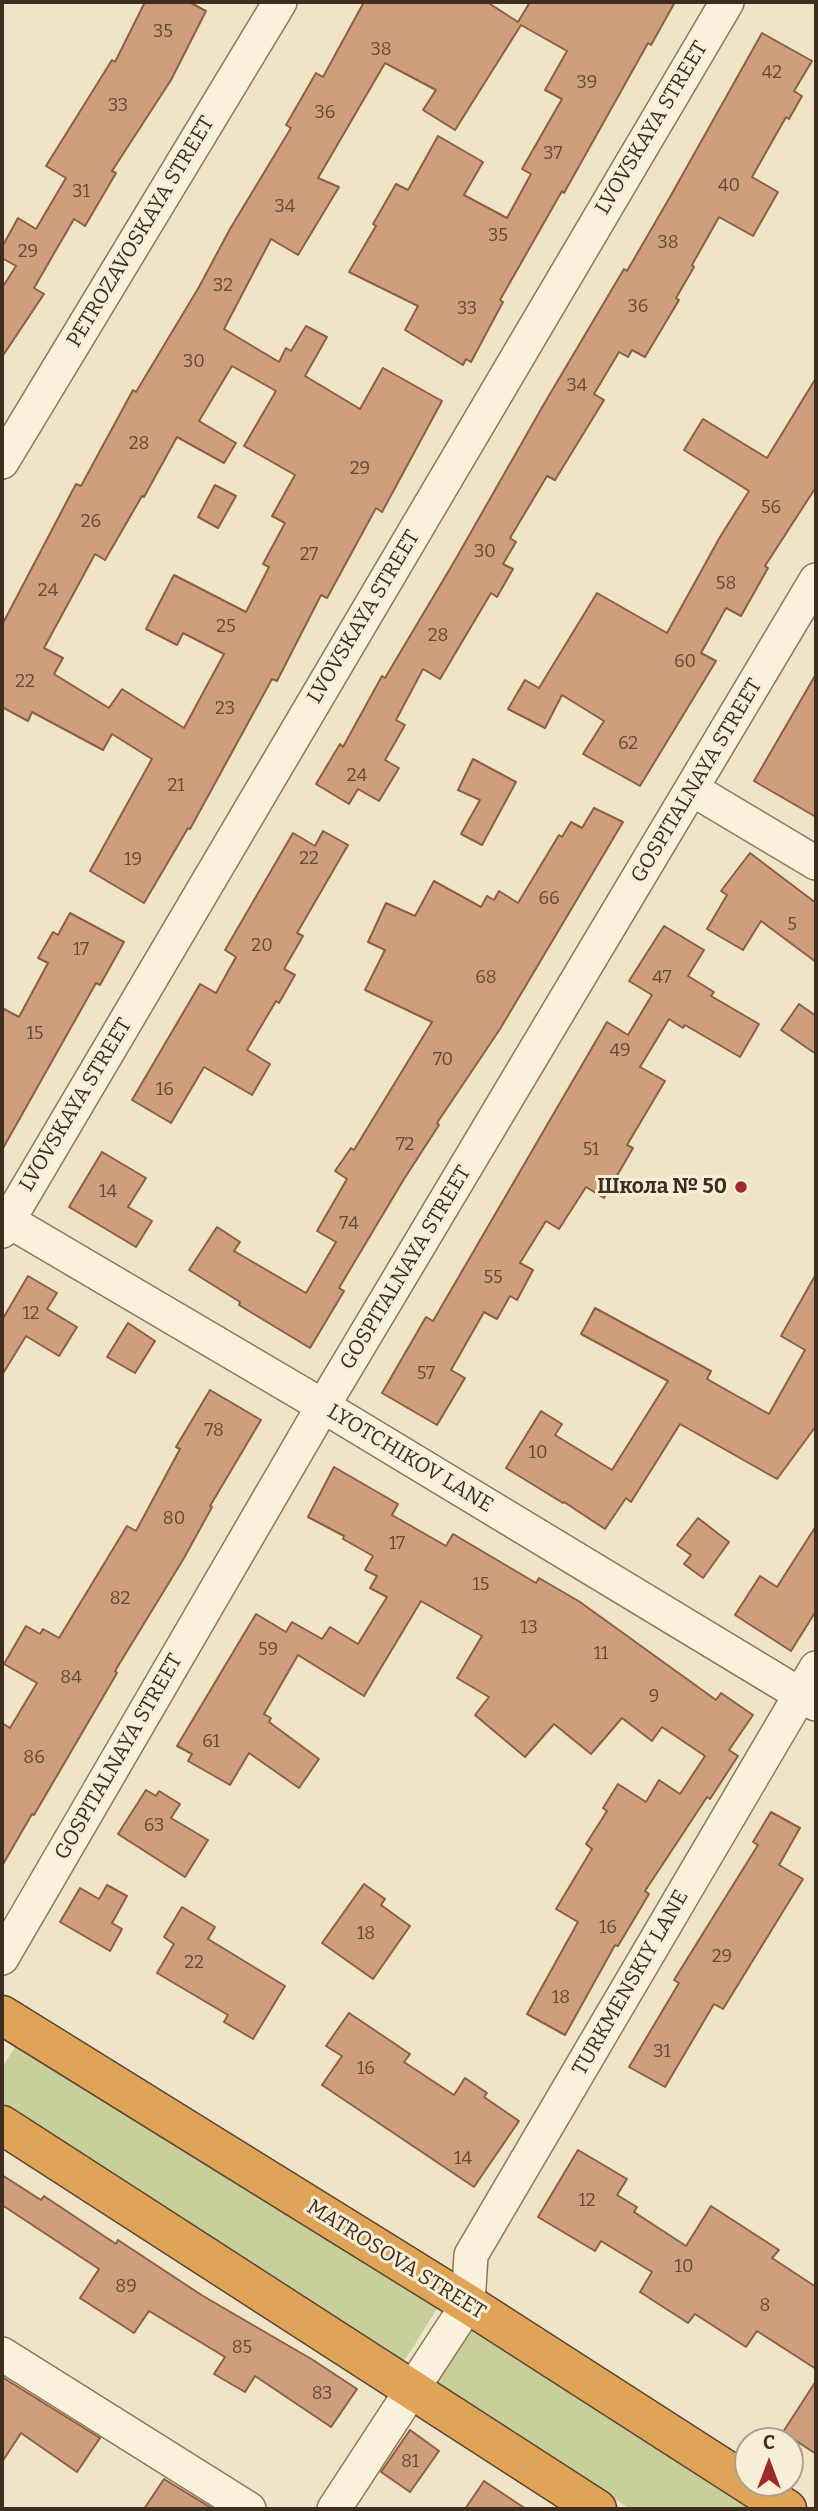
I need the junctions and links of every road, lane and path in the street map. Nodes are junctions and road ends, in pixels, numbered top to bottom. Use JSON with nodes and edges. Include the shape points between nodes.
{"nodes":[{"id":1,"x":280,"y":2,"type":"edge"},
{"id":2,"x":727,"y":2,"type":"edge"},
{"id":3,"x":2,"y":462,"type":"edge"},
{"id":4,"x":816,"y":580,"type":"edge"},
{"id":5,"x":692,"y":789,"type":"junction"},
{"id":6,"x":816,"y":863,"type":"edge"},
{"id":7,"x":4,"y":1223,"type":"edge"},
{"id":8,"x":323,"y":1406,"type":"junction"},
{"id":9,"x":811,"y":1689,"type":"edge"},
{"id":10,"x":2,"y":1958,"type":"edge"},
{"id":11,"x":3,"y":2019,"type":"edge"},
{"id":12,"x":2,"y":2126,"type":"edge"},
{"id":13,"x":468,"y":2304,"type":"junction"},
{"id":14,"x":2,"y":2354,"type":"edge"},
{"id":15,"x":412,"y":2390,"type":"junction"},
{"id":16,"x":249,"y":2509,"type":"edge"},
{"id":17,"x":334,"y":2509,"type":"edge"},
{"id":18,"x":597,"y":2509,"type":"edge"},
{"id":19,"x":787,"y":2509,"type":"edge"}],
"edges":[{"from":1,"to":3,"type":"street","name":"PETROZAVOSKAYA STREET"},
{"from":2,"to":7,"type":"street","name":"LVOVSKAYA STREET"},
{"from":4,"to":5,"type":"street","name":"GOSPITALNAYA STREET"},
{"from":5,"to":6,"type":"street"},
{"from":5,"to":8,"type":"street","name":"GOSPITALNAYA STREET"},
{"from":7,"to":8,"type":"street","name":"LYOTCHIKOV LANE"},
{"from":8,"to":9,"type":"street","name":"LYOTCHIKOV LANE"},
{"from":8,"to":10,"type":"street","name":"GOSPITALNAYA STREET"},
{"from":9,"to":13,"type":"street","name":"TURKMENSKIY LANE","via":[[471,2256]]},
{"from":11,"to":13,"type":"highway","name":"MATROSOVA STREET"},
{"from":12,"to":15,"type":"highway"},
{"from":13,"to":15,"type":"street"},
{"from":13,"to":19,"type":"highway","name":"MATROSOVA STREET"},
{"from":14,"to":16,"type":"street"},
{"from":15,"to":17,"type":"street"},
{"from":15,"to":18,"type":"highway"}]}
